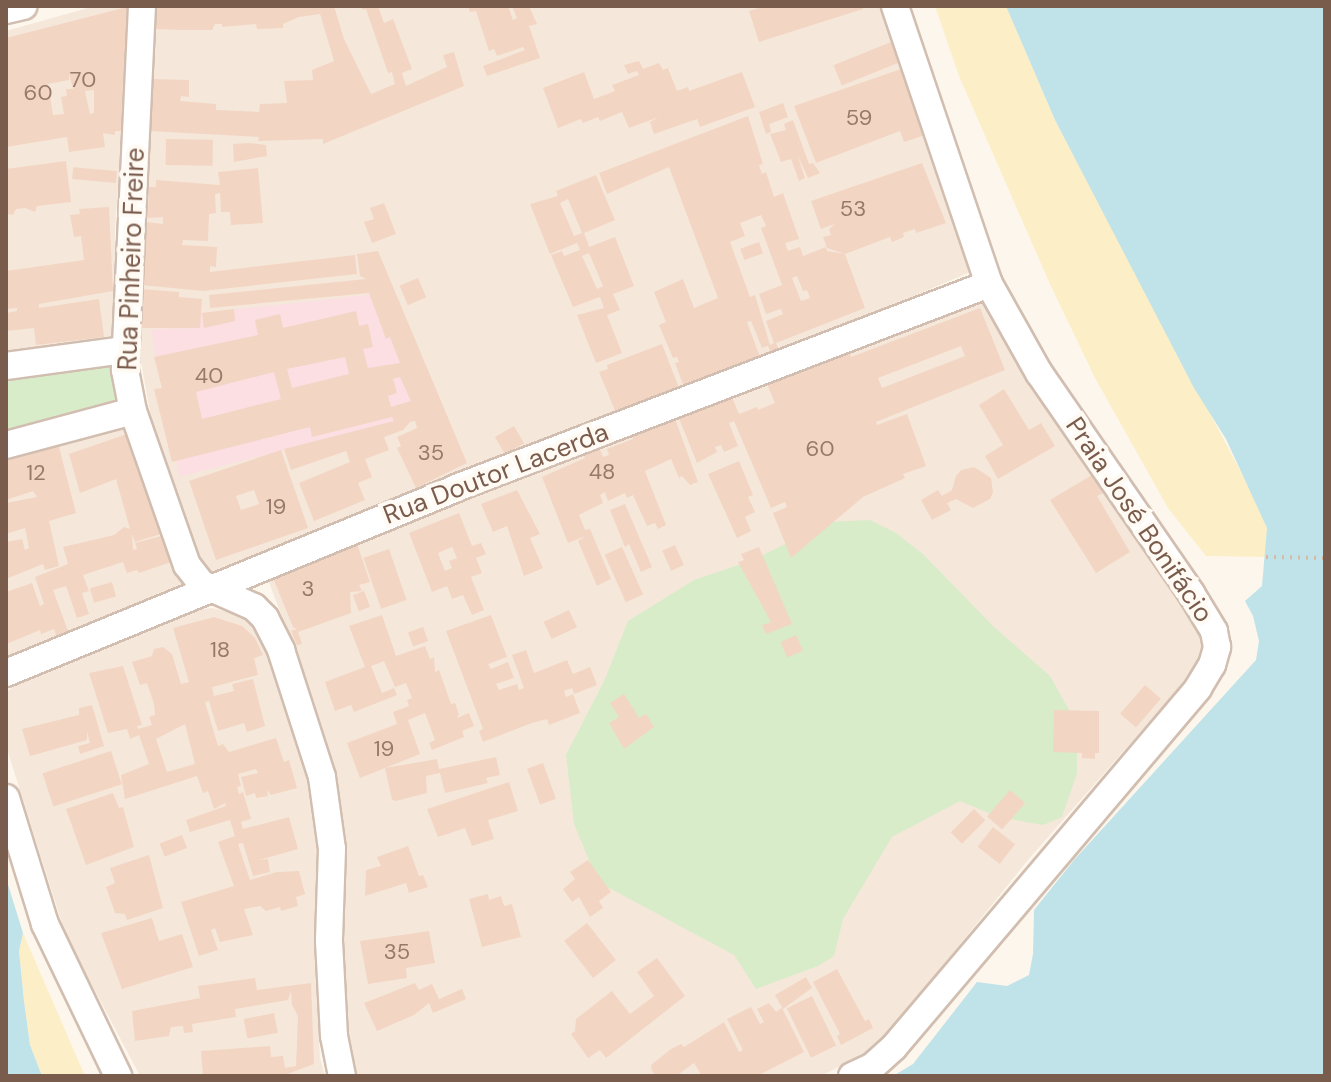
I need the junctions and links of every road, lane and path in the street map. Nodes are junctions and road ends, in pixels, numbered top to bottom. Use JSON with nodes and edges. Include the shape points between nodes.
{"nodes":[{"id":1,"x":24,"y":6,"type":"edge"},
{"id":2,"x":142,"y":6,"type":"edge"},
{"id":3,"x":895,"y":6,"type":"edge"},
{"id":4,"x":6,"y":10,"type":"edge"},
{"id":5,"x":989,"y":284,"type":"junction"},
{"id":6,"x":125,"y":350,"type":"junction"},
{"id":7,"x":6,"y":366,"type":"edge"},
{"id":8,"x":133,"y":411,"type":"junction"},
{"id":9,"x":6,"y":445,"type":"edge"},
{"id":10,"x":1266,"y":557,"type":"dead end"},
{"id":11,"x":1325,"y":558,"type":"edge"},
{"id":12,"x":211,"y":588,"type":"junction"},
{"id":13,"x":6,"y":673,"type":"edge"},
{"id":14,"x":6,"y":798,"type":"edge"},
{"id":15,"x":118,"y":1076,"type":"edge"},
{"id":16,"x":342,"y":1076,"type":"edge"},
{"id":17,"x":852,"y":1076,"type":"edge"}],
"edges":[{"from":1,"to":4,"type":"street"},
{"from":2,"to":6,"type":"street","name":"Rua Pinheiro Freire"},
{"from":3,"to":5,"type":"street","name":"Praia José Bonifácio"},
{"from":5,"to":12,"type":"street","name":"Rua Doutor Lacerda"},
{"from":5,"to":17,"type":"street","name":"Praia José Bonifácio","via":[[1039,373],[1191,593],[1214,631],[1217,647],[1198,688],[914,1023],[873,1066]]},
{"from":6,"to":7,"type":"street"},
{"from":6,"to":8,"type":"street","name":"Rua Pinheiro Freire"},
{"from":8,"to":9,"type":"street"},
{"from":8,"to":12,"type":"street","name":"Rua Pinheiro Freire","via":[[187,565]]},
{"from":10,"to":11,"type":"path"},
{"from":12,"to":13,"type":"street","name":"Rua Doutor Lacerda"},
{"from":12,"to":16,"type":"street","via":[[254,607],[265,618],[281,650],[322,777],[332,849],[334,1036]]},
{"from":14,"to":15,"type":"street","via":[[45,924]]}]}
